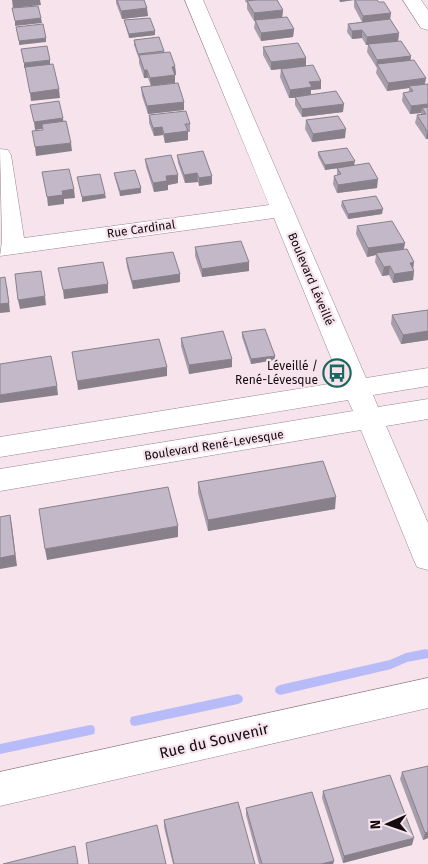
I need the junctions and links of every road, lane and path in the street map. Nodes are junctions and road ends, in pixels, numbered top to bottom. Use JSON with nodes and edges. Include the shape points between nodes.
{"nodes":[{"id":1,"x":194,"y":0,"type":"edge"},
{"id":2,"x":412,"y":0,"type":"edge"},
{"id":3,"x":428,"y":24,"type":"edge"},
{"id":4,"x":0,"y":155,"type":"edge"},
{"id":5,"x":282,"y":210,"type":"junction"},
{"id":6,"x":7,"y":248,"type":"edge"},
{"id":7,"x":428,"y":377,"type":"edge"},
{"id":8,"x":357,"y":389,"type":"junction"},
{"id":9,"x":428,"y":409,"type":"edge"},
{"id":10,"x":369,"y":419,"type":"junction"},
{"id":11,"x":0,"y":447,"type":"edge"},
{"id":12,"x":0,"y":480,"type":"edge"},
{"id":13,"x":428,"y":558,"type":"edge"},
{"id":14,"x":428,"y":693,"type":"edge"},
{"id":15,"x":0,"y":789,"type":"edge"}],
"edges":[{"from":1,"to":5,"type":"street","name":"Boulevard Léveillé"},
{"from":2,"to":3,"type":"street"},
{"from":4,"to":6,"type":"street"},
{"from":5,"to":6,"type":"street","name":"Rue Cardinal"},
{"from":5,"to":8,"type":"street","name":"Boulevard Léveillé"},
{"from":7,"to":8,"type":"street"},
{"from":8,"to":10,"type":"street","name":"Boulevard Léveillé"},
{"from":8,"to":11,"type":"street"},
{"from":9,"to":10,"type":"street","name":"Boulevard René-Levesque"},
{"from":10,"to":12,"type":"street","name":"Boulevard René-Levesque"},
{"from":10,"to":13,"type":"street","name":"Boulevard Léveillé"},
{"from":14,"to":15,"type":"street","name":"Rue du Souvenir"}]}
